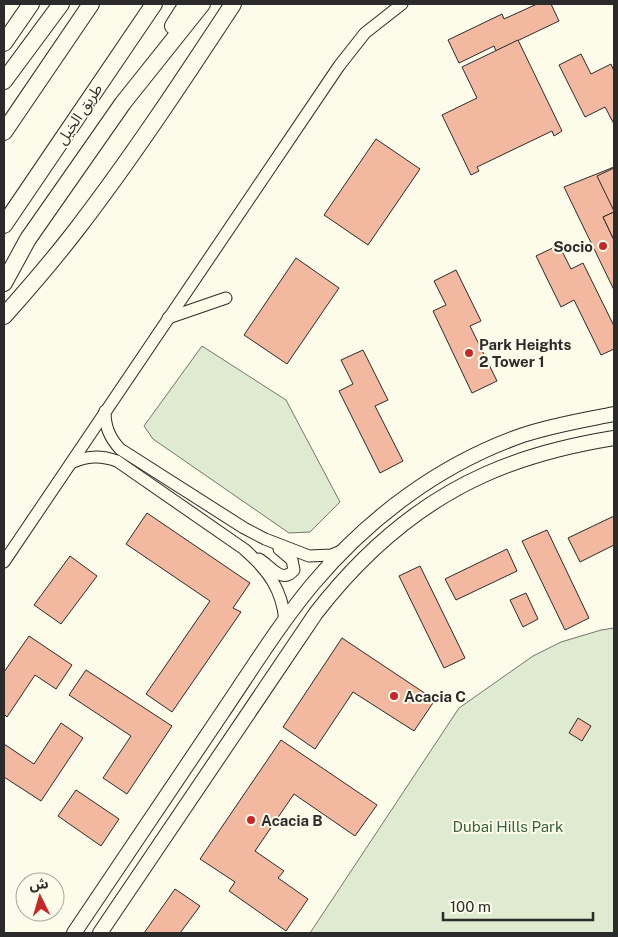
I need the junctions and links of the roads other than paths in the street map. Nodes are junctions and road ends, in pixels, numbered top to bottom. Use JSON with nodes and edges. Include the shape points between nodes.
{"nodes":[{"id":1,"x":31,"y":4,"type":"edge"},
{"id":2,"x":61,"y":4,"type":"edge"},
{"id":3,"x":91,"y":4,"type":"edge"},
{"id":4,"x":154,"y":4,"type":"edge"},
{"id":5,"x":187,"y":4,"type":"edge"},
{"id":6,"x":202,"y":4,"type":"edge"},
{"id":7,"x":233,"y":4,"type":"edge"},
{"id":8,"x":402,"y":4,"type":"edge"},
{"id":9,"x":4,"y":43,"type":"edge"},
{"id":10,"x":4,"y":81,"type":"edge"},
{"id":11,"x":131,"y":93,"type":"junction"},
{"id":12,"x":4,"y":132,"type":"edge"},
{"id":13,"x":4,"y":225,"type":"edge"},
{"id":14,"x":4,"y":283,"type":"edge"},
{"id":15,"x":226,"y":298,"type":"dead end"},
{"id":16,"x":4,"y":316,"type":"edge"},
{"id":17,"x":168,"y":318,"type":"junction"},
{"id":18,"x":105,"y":410,"type":"junction"},
{"id":19,"x":614,"y":414,"type":"edge"},
{"id":20,"x":614,"y":438,"type":"edge"},
{"id":21,"x":71,"y":462,"type":"junction"},
{"id":22,"x":265,"y":538,"type":"junction"},
{"id":23,"x":342,"y":551,"type":"junction"},
{"id":24,"x":253,"y":557,"type":"junction"},
{"id":25,"x":4,"y":562,"type":"edge"},
{"id":26,"x":284,"y":621,"type":"junction"},
{"id":27,"x":74,"y":933,"type":"edge"},
{"id":28,"x":100,"y":933,"type":"edge"}],
"edges":[{"from":1,"to":9,"type":"highway"},
{"from":2,"to":10,"type":"highway"},
{"from":3,"to":12,"type":"highway"},
{"from":4,"to":13,"type":"highway","name":"طريق الخيل"},
{"from":5,"to":11,"type":"highway","via":[[139,74]]},
{"from":6,"to":11,"type":"highway"},
{"from":7,"to":16,"type":"highway","via":[[93,208]]},
{"from":8,"to":17,"type":"street","via":[[366,33],[339,66]]},
{"from":11,"to":14,"type":"highway","via":[[28,239]]},
{"from":15,"to":17,"type":"street"},
{"from":17,"to":18,"type":"street"},
{"from":18,"to":21,"type":"street"},
{"from":18,"to":22,"type":"street","via":[[110,436],[120,449]]},
{"from":19,"to":23,"type":"main road","via":[[557,425],[496,446],[444,472],[380,516]]},
{"from":20,"to":28,"type":"main road","via":[[545,453],[486,474],[427,507],[353,569],[316,613]]},
{"from":21,"to":24,"type":"street","via":[[98,456],[117,461]]},
{"from":21,"to":25,"type":"street"},
{"from":22,"to":23,"type":"street","via":[[309,556]]},
{"from":22,"to":24,"type":"street","via":[[292,560],[294,570],[281,576]]},
{"from":23,"to":26,"type":"main road"},
{"from":24,"to":26,"type":"street","via":[[279,593]]},
{"from":26,"to":27,"type":"main road"}]}
